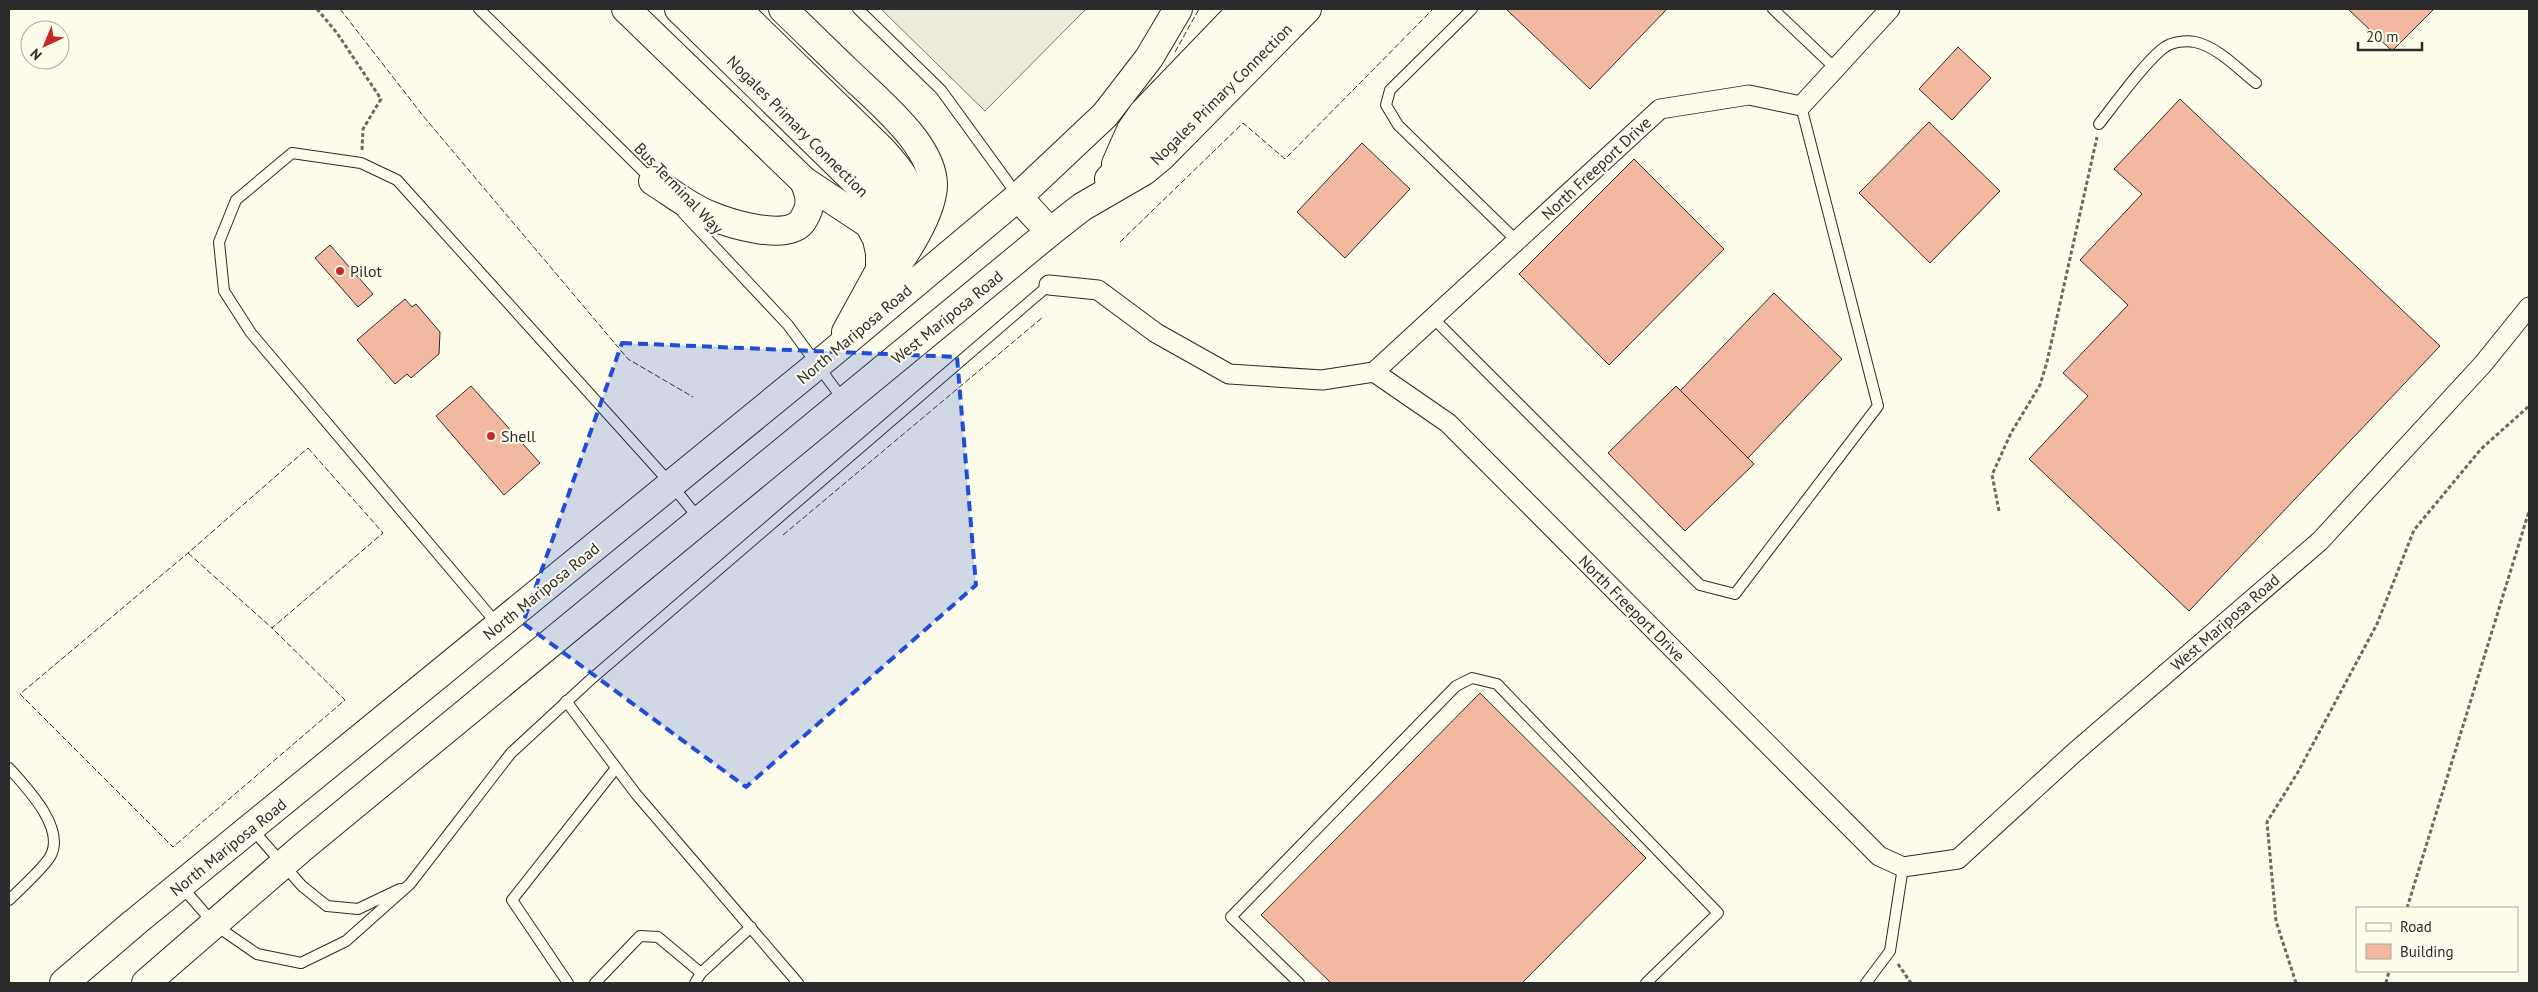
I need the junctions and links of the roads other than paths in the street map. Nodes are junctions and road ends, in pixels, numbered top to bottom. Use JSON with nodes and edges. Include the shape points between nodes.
{"nodes":[{"id":1,"x":479,"y":9,"type":"edge"},
{"id":2,"x":626,"y":9,"type":"edge"},
{"id":3,"x":653,"y":9,"type":"edge"},
{"id":4,"x":680,"y":9,"type":"edge"},
{"id":5,"x":708,"y":9,"type":"edge"},
{"id":6,"x":737,"y":9,"type":"edge"},
{"id":7,"x":762,"y":9,"type":"edge"},
{"id":8,"x":783,"y":9,"type":"edge"},
{"id":9,"x":858,"y":9,"type":"edge"},
{"id":10,"x":1178,"y":9,"type":"edge"},
{"id":11,"x":1243,"y":9,"type":"edge"},
{"id":12,"x":1275,"y":9,"type":"edge"},
{"id":13,"x":1307,"y":9,"type":"edge"},
{"id":14,"x":1472,"y":9,"type":"edge"},
{"id":15,"x":1774,"y":9,"type":"edge"},
{"id":16,"x":1890,"y":9,"type":"edge"},
{"id":17,"x":1835,"y":68,"type":"junction"},
{"id":18,"x":2256,"y":83,"type":"dead end"},
{"id":19,"x":1801,"y":106,"type":"junction"},
{"id":20,"x":2099,"y":124,"type":"road end"},
{"id":21,"x":1110,"y":179,"type":"junction"},
{"id":22,"x":652,"y":181,"type":"junction"},
{"id":23,"x":804,"y":181,"type":"junction"},
{"id":24,"x":1018,"y":197,"type":"junction"},
{"id":25,"x":1082,"y":207,"type":"junction"},
{"id":26,"x":869,"y":224,"type":"junction"},
{"id":27,"x":1050,"y":232,"type":"junction"},
{"id":28,"x":1517,"y":240,"type":"junction"},
{"id":29,"x":895,"y":248,"type":"junction"},
{"id":30,"x":1049,"y":285,"type":"joint"},
{"id":31,"x":2529,"y":307,"type":"edge"},
{"id":32,"x":1433,"y":318,"type":"junction"},
{"id":33,"x":831,"y":350,"type":"junction"},
{"id":34,"x":1374,"y":372,"type":"junction"},
{"id":35,"x":844,"y":401,"type":"junction"},
{"id":36,"x":671,"y":484,"type":"junction"},
{"id":37,"x":699,"y":520,"type":"junction"},
{"id":38,"x":499,"y":626,"type":"junction"},
{"id":39,"x":566,"y":701,"type":"junction"},
{"id":40,"x":9,"y":768,"type":"edge"},
{"id":41,"x":616,"y":768,"type":"junction"},
{"id":42,"x":252,"y":828,"type":"junction"},
{"id":43,"x":282,"y":865,"type":"junction"},
{"id":44,"x":1903,"y":867,"type":"junction"},
{"id":45,"x":410,"y":884,"type":"junction"},
{"id":46,"x":180,"y":886,"type":"junction"},
{"id":47,"x":9,"y":900,"type":"edge"},
{"id":48,"x":215,"y":925,"type":"junction"},
{"id":49,"x":751,"y":927,"type":"junction"},
{"id":50,"x":700,"y":973,"type":"junction"},
{"id":51,"x":64,"y":983,"type":"edge"},
{"id":52,"x":146,"y":983,"type":"edge"},
{"id":53,"x":568,"y":983,"type":"edge"},
{"id":54,"x":595,"y":983,"type":"edge"},
{"id":55,"x":695,"y":983,"type":"edge"},
{"id":56,"x":798,"y":983,"type":"edge"},
{"id":57,"x":1298,"y":983,"type":"edge"},
{"id":58,"x":1646,"y":983,"type":"edge"},
{"id":59,"x":1866,"y":983,"type":"edge"}],
"edges":[{"from":1,"to":22,"type":"lane","name":"Bus Terminal Way"},
{"from":2,"to":23,"type":"highway","name":"Nogales Primary Connection"},
{"from":3,"to":26,"type":"highway","name":"Nogales Primary Connection"},
{"from":4,"to":29,"type":"highway","name":"Nogales Primary Connection","via":[[874,202]]},
{"from":5,"to":29,"type":"highway","name":"Nogales Primary Connection","via":[[882,180],[898,214]]},
{"from":6,"to":29,"type":"highway","name":"Nogales Primary Connection","via":[[901,172],[910,195],[909,210]]},
{"from":7,"to":29,"type":"highway","name":"Nogales Primary Connection","via":[[894,138],[910,158],[920,176],[923,197]]},
{"from":8,"to":29,"type":"highway","name":"Nogales Primary Connection","via":[[905,128],[923,153],[932,176],[933,193]]},
{"from":9,"to":24,"type":"lane","via":[[941,90]]},
{"from":10,"to":24,"type":"highway","via":[[1149,58],[1105,115]]},
{"from":11,"to":21,"type":"highway","name":"Nogales Primary Connection","via":[[1143,113],[1131,130]]},
{"from":12,"to":21,"type":"highway","name":"Nogales Primary Connection"},
{"from":13,"to":25,"type":"highway","name":"Nogales Primary Connection","via":[[1161,157],[1144,171]]},
{"from":14,"to":28,"type":"lane","via":[[1390,90],[1386,105],[1398,124]]},
{"from":15,"to":17,"type":"lane"},
{"from":16,"to":17,"type":"street"},
{"from":17,"to":19,"type":"street"},
{"from":18,"to":20,"type":"lane","via":[[2214,50],[2194,42],[2176,42],[2152,59]]},
{"from":19,"to":28,"type":"street","name":"North Freeport Drive","via":[[1749,95],[1660,109]]},
{"from":19,"to":32,"type":"lane","via":[[1878,406],[1735,594],[1700,584]]},
{"from":21,"to":25,"type":"highway","name":"Nogales Primary Connection"},
{"from":22,"to":23,"type":"highway","via":[[708,214],[748,228],[781,231],[801,224],[810,210],[810,196]]},
{"from":22,"to":33,"type":"lane","name":"Bus Terminal Way","via":[[788,325]]},
{"from":23,"to":26,"type":"highway","name":"Nogales Primary Connection"},
{"from":24,"to":27,"type":"highway"},
{"from":24,"to":33,"type":"highway","name":"North Mariposa Road"},
{"from":25,"to":27,"type":"highway","name":"Nogales Primary Connection"},
{"from":26,"to":29,"type":"highway","name":"Nogales Primary Connection","via":[[880,253]]},
{"from":27,"to":35,"type":"highway","name":"West Mariposa Road"},
{"from":28,"to":32,"type":"street","name":"North Freeport Drive"},
{"from":29,"to":33,"type":"highway","name":"Nogales Primary Connection"},
{"from":29,"to":33,"type":"highway","name":"Nogales Primary Connection","via":[[893,270]]},
{"from":30,"to":34,"type":"street","via":[[1098,290],[1156,333],[1229,374],[1322,380]]},
{"from":30,"to":39,"type":"lane"},
{"from":31,"to":44,"type":"street","name":"West Mariposa Road","via":[[2483,364],[2320,541],[2075,752],[1958,859]]},
{"from":32,"to":34,"type":"street","name":"North Freeport Drive"},
{"from":33,"to":35,"type":"lane","name":"Bus Terminal Way"},
{"from":33,"to":36,"type":"highway","name":"North Mariposa Road"},
{"from":34,"to":44,"type":"street","name":"North Freeport Drive","via":[[1448,423],[1879,856]]},
{"from":35,"to":37,"type":"highway"},
{"from":36,"to":37,"type":"lane"},
{"from":36,"to":38,"type":"highway","name":"North Mariposa Road"},
{"from":36,"to":38,"type":"lane","via":[[397,180],[361,163],[292,153],[236,200],[219,242],[224,291],[251,333]]},
{"from":37,"to":43,"type":"highway"},
{"from":38,"to":42,"type":"highway","name":"North Mariposa Road"},
{"from":39,"to":41,"type":"lane"},
{"from":39,"to":45,"type":"lane","via":[[511,752]]},
{"from":40,"to":47,"type":"lane","via":[[36,800],[53,831],[52,854]]},
{"from":41,"to":49,"type":"lane"},
{"from":41,"to":53,"type":"lane","via":[[512,900]]},
{"from":42,"to":43,"type":"lane"},
{"from":42,"to":46,"type":"highway","name":"North Mariposa Road"},
{"from":43,"to":45,"type":"lane","via":[[327,906],[358,909]]},
{"from":43,"to":48,"type":"highway"},
{"from":44,"to":59,"type":"lane","via":[[1890,951]]},
{"from":45,"to":48,"type":"lane","via":[[346,942],[301,963],[257,954]]},
{"from":46,"to":48,"type":"lane"},
{"from":46,"to":51,"type":"highway","name":"North Mariposa Road"},
{"from":48,"to":52,"type":"highway"},
{"from":49,"to":50,"type":"lane"},
{"from":49,"to":56,"type":"lane"},
{"from":50,"to":54,"type":"lane","via":[[658,937],[640,936]]},
{"from":50,"to":55,"type":"lane"},
{"from":57,"to":58,"type":"lane","via":[[1231,917],[1456,686],[1472,678],[1497,684],[1718,914]]}]}
